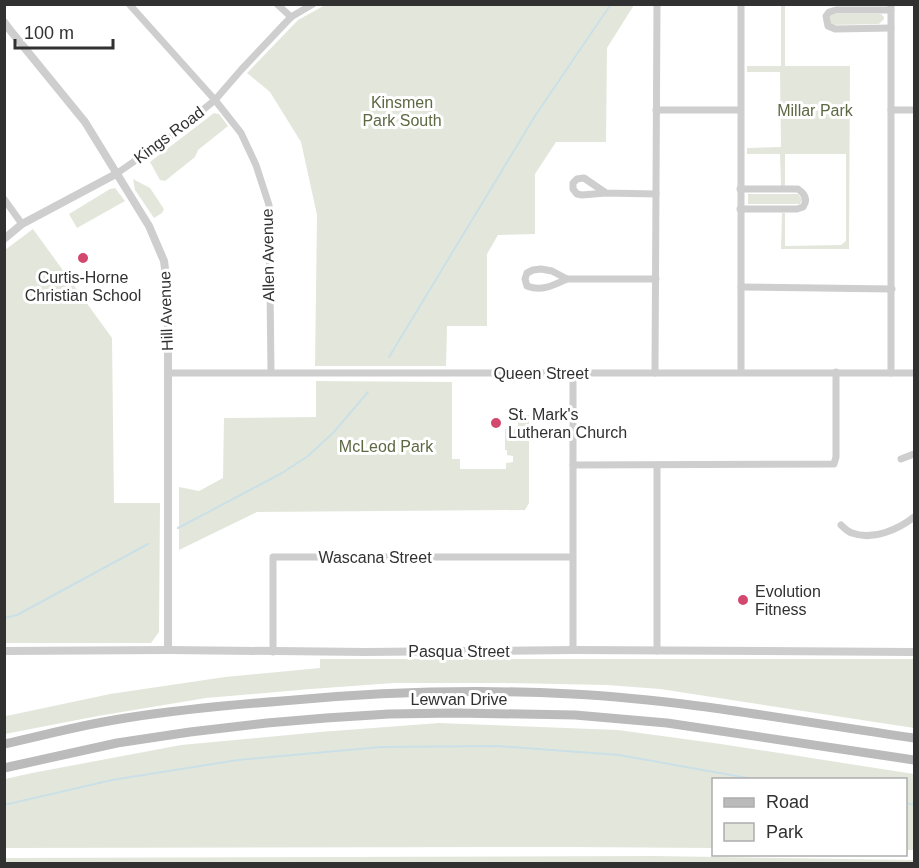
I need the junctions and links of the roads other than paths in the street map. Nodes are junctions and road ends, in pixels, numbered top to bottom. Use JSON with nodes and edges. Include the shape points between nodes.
{"nodes":[{"id":1,"x":129,"y":4,"type":"edge"},
{"id":2,"x":277,"y":4,"type":"edge"},
{"id":3,"x":313,"y":4,"type":"edge"},
{"id":4,"x":657,"y":4,"type":"edge"},
{"id":5,"x":741,"y":4,"type":"edge"},
{"id":6,"x":891,"y":7,"type":"edge"},
{"id":7,"x":291,"y":17,"type":"junction"},
{"id":8,"x":4,"y":22,"type":"edge"},
{"id":9,"x":891,"y":28,"type":"junction"},
{"id":10,"x":215,"y":100,"type":"junction"},
{"id":11,"x":656,"y":110,"type":"junction"},
{"id":12,"x":740,"y":110,"type":"junction"},
{"id":13,"x":891,"y":110,"type":"junction"},
{"id":14,"x":915,"y":110,"type":"edge"},
{"id":15,"x":116,"y":174,"type":"junction"},
{"id":16,"x":740,"y":189,"type":"junction"},
{"id":17,"x":606,"y":193,"type":"dead end"},
{"id":18,"x":656,"y":194,"type":"junction"},
{"id":19,"x":4,"y":199,"type":"edge"},
{"id":20,"x":740,"y":209,"type":"junction"},
{"id":21,"x":22,"y":224,"type":"junction"},
{"id":22,"x":4,"y":239,"type":"edge"},
{"id":23,"x":567,"y":279,"type":"junction"},
{"id":24,"x":656,"y":279,"type":"junction"},
{"id":25,"x":741,"y":287,"type":"junction"},
{"id":26,"x":892,"y":289,"type":"junction"},
{"id":27,"x":270,"y":372,"type":"junction"},
{"id":28,"x":741,"y":372,"type":"junction"},
{"id":29,"x":836,"y":372,"type":"junction"},
{"id":30,"x":168,"y":373,"type":"junction"},
{"id":31,"x":656,"y":373,"type":"junction"},
{"id":32,"x":891,"y":373,"type":"junction"},
{"id":33,"x":915,"y":373,"type":"edge"},
{"id":34,"x":573,"y":374,"type":"junction"},
{"id":35,"x":915,"y":454,"type":"edge"},
{"id":36,"x":901,"y":459,"type":"dead end"},
{"id":37,"x":573,"y":465,"type":"junction"},
{"id":38,"x":657,"y":465,"type":"junction"},
{"id":39,"x":915,"y":517,"type":"edge"},
{"id":40,"x":840,"y":525,"type":"dead end"},
{"id":41,"x":572,"y":557,"type":"junction"},
{"id":42,"x":168,"y":650,"type":"junction"},
{"id":43,"x":573,"y":650,"type":"junction"},
{"id":44,"x":4,"y":651,"type":"edge"},
{"id":45,"x":657,"y":651,"type":"junction"},
{"id":46,"x":273,"y":652,"type":"junction"},
{"id":47,"x":915,"y":652,"type":"edge"},
{"id":48,"x":915,"y":738,"type":"edge"},
{"id":49,"x":4,"y":744,"type":"edge"},
{"id":50,"x":915,"y":760,"type":"edge"},
{"id":51,"x":4,"y":768,"type":"edge"}],
"edges":[{"from":1,"to":10,"type":"street","name":"Allen Avenue"},
{"from":2,"to":7,"type":"street"},
{"from":3,"to":7,"type":"street","name":"Kings Road"},
{"from":4,"to":11,"type":"street"},
{"from":5,"to":12,"type":"street"},
{"from":6,"to":9,"type":"street"},
{"from":6,"to":9,"type":"street","via":[[836,10],[826,16],[828,26],[835,29]]},
{"from":7,"to":10,"type":"street","name":"Kings Road"},
{"from":8,"to":15,"type":"street","name":"Hill Avenue","via":[[85,122]]},
{"from":9,"to":13,"type":"street"},
{"from":10,"to":15,"type":"street","name":"Kings Road"},
{"from":10,"to":27,"type":"street","name":"Allen Avenue","via":[[241,133],[268,205]]},
{"from":11,"to":12,"type":"street"},
{"from":11,"to":18,"type":"street"},
{"from":12,"to":16,"type":"street"},
{"from":13,"to":14,"type":"street"},
{"from":13,"to":26,"type":"street"},
{"from":15,"to":21,"type":"street","name":"Kings Road"},
{"from":15,"to":30,"type":"street","name":"Hill Avenue","via":[[149,226],[164,261]]},
{"from":16,"to":20,"type":"street"},
{"from":16,"to":20,"type":"street","via":[[798,189],[805,203],[796,209]]},
{"from":17,"to":18,"type":"street"},
{"from":18,"to":24,"type":"street"},
{"from":19,"to":21,"type":"street"},
{"from":20,"to":25,"type":"street"},
{"from":21,"to":22,"type":"street","name":"Kings Road"},
{"from":23,"to":23,"type":"street","via":[[541,269],[527,273],[525,279],[527,286],[533,288],[551,287]]},
{"from":23,"to":24,"type":"street"},
{"from":24,"to":31,"type":"street"},
{"from":25,"to":26,"type":"street"},
{"from":25,"to":28,"type":"street"},
{"from":26,"to":32,"type":"street"},
{"from":27,"to":30,"type":"street","name":"Queen Street"},
{"from":27,"to":34,"type":"street","name":"Queen Street"},
{"from":28,"to":29,"type":"street","name":"Queen Street"},
{"from":28,"to":31,"type":"street","name":"Queen Street"},
{"from":29,"to":32,"type":"street","name":"Queen Street"},
{"from":29,"to":38,"type":"street","via":[[834,464]]},
{"from":30,"to":42,"type":"street","name":"Hill Avenue"},
{"from":31,"to":34,"type":"street","name":"Queen Street"},
{"from":32,"to":33,"type":"street","name":"Queen Street"},
{"from":34,"to":37,"type":"street"},
{"from":35,"to":36,"type":"street"},
{"from":37,"to":38,"type":"street"},
{"from":37,"to":41,"type":"street"},
{"from":38,"to":45,"type":"street"},
{"from":39,"to":40,"type":"street","via":[[905,525],[874,535],[852,533]]},
{"from":41,"to":43,"type":"street"},
{"from":41,"to":46,"type":"street","name":"Wascana Street","via":[[273,557]]},
{"from":42,"to":44,"type":"street","name":"Pasqua Street"},
{"from":42,"to":46,"type":"street","name":"Pasqua Street"},
{"from":43,"to":45,"type":"street","name":"Pasqua Street"},
{"from":43,"to":46,"type":"street","name":"Pasqua Street"},
{"from":45,"to":47,"type":"street","name":"Pasqua Street"},
{"from":48,"to":49,"type":"main road","name":"Lewvan Drive","via":[[660,701],[457,691],[322,697],[183,710],[124,718]]},
{"from":50,"to":51,"type":"main road","name":"Lewvan Drive","via":[[667,723],[575,715],[456,713],[326,718],[201,730],[117,743]]}]}
